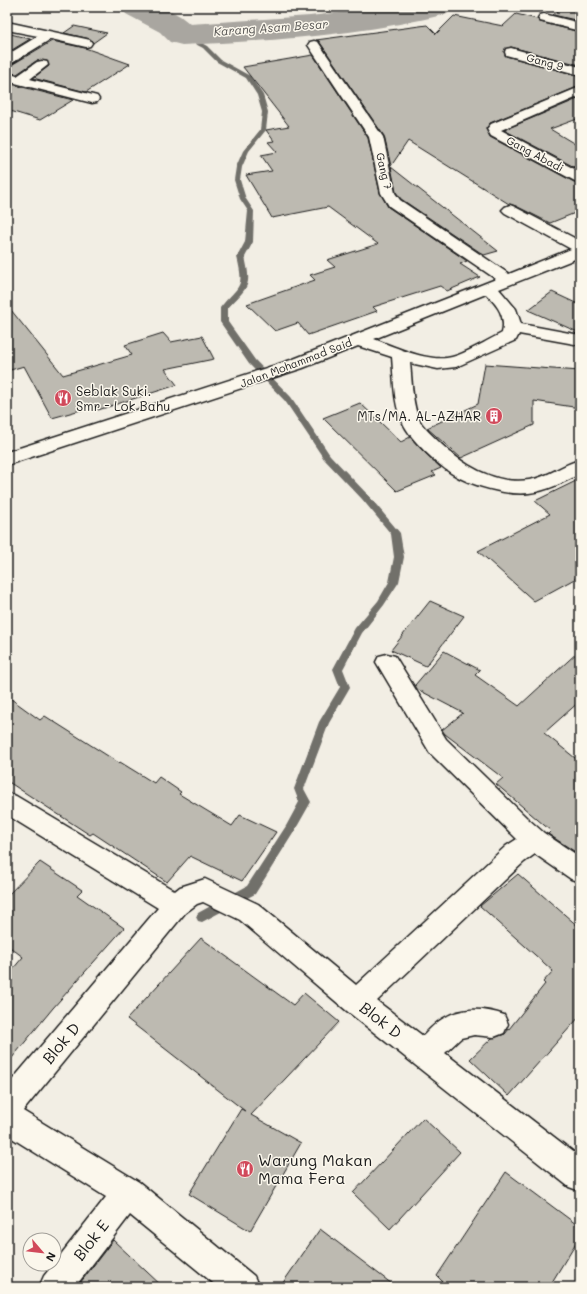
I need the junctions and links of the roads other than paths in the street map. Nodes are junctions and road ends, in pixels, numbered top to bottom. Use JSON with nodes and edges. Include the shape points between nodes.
{"nodes":[{"id":1,"x":544,"y":18,"type":"dead end"},
{"id":2,"x":7,"y":26,"type":"edge"},
{"id":3,"x":580,"y":27,"type":"edge"},
{"id":4,"x":48,"y":36,"type":"junction"},
{"id":5,"x":86,"y":43,"type":"dead end"},
{"id":6,"x":314,"y":45,"type":"dead end"},
{"id":7,"x":511,"y":52,"type":"dead end"},
{"id":8,"x":7,"y":60,"type":"edge"},
{"id":9,"x":42,"y":65,"type":"dead end"},
{"id":10,"x":580,"y":71,"type":"edge"},
{"id":11,"x":13,"y":78,"type":"edge"},
{"id":12,"x":580,"y":91,"type":"edge"},
{"id":13,"x":92,"y":99,"type":"dead end"},
{"id":14,"x":580,"y":178,"type":"edge"},
{"id":15,"x":510,"y":210,"type":"dead end"},
{"id":16,"x":580,"y":248,"type":"edge"},
{"id":17,"x":580,"y":251,"type":"edge"},
{"id":18,"x":508,"y":280,"type":"junction"},
{"id":19,"x":489,"y":288,"type":"junction"},
{"id":20,"x":513,"y":328,"type":"junction"},
{"id":21,"x":358,"y":340,"type":"junction"},
{"id":22,"x":580,"y":340,"type":"edge"},
{"id":23,"x":400,"y":354,"type":"junction"},
{"id":24,"x":7,"y":459,"type":"edge"},
{"id":25,"x":580,"y":466,"type":"edge"},
{"id":26,"x":386,"y":662,"type":"dead end"},
{"id":27,"x":7,"y":803,"type":"edge"},
{"id":28,"x":536,"y":840,"type":"junction"},
{"id":29,"x":580,"y":871,"type":"edge"},
{"id":30,"x":176,"y":905,"type":"junction"},
{"id":31,"x":357,"y":1002,"type":"junction"},
{"id":32,"x":494,"y":1024,"type":"dead end"},
{"id":33,"x":424,"y":1054,"type":"junction"},
{"id":34,"x":7,"y":1108,"type":"edge"},
{"id":35,"x":7,"y":1118,"type":"edge"},
{"id":36,"x":580,"y":1176,"type":"edge"},
{"id":37,"x":128,"y":1193,"type":"junction"},
{"id":38,"x":55,"y":1287,"type":"edge"},
{"id":39,"x":243,"y":1287,"type":"edge"}],
"edges":[{"from":1,"to":3,"type":"street"},
{"from":2,"to":4,"type":"street"},
{"from":4,"to":5,"type":"street"},
{"from":4,"to":8,"type":"street"},
{"from":6,"to":18,"type":"street","name":"Gang 7","via":[[376,137],[388,193],[394,203]]},
{"from":7,"to":10,"type":"street","name":"Gang 9"},
{"from":9,"to":11,"type":"street"},
{"from":11,"to":13,"type":"street"},
{"from":12,"to":14,"type":"street","name":"Gang Abadi","via":[[494,128],[496,133]]},
{"from":15,"to":16,"type":"street"},
{"from":17,"to":18,"type":"street","name":"Jalan Mohammad Said"},
{"from":18,"to":19,"type":"street","name":"Jalan Mohammad Said"},
{"from":19,"to":20,"type":"street","via":[[509,308]]},
{"from":19,"to":21,"type":"street","name":"Jalan Mohammad Said"},
{"from":20,"to":22,"type":"street"},
{"from":20,"to":23,"type":"street","via":[[510,336],[456,362],[438,364]]},
{"from":21,"to":23,"type":"street"},
{"from":21,"to":24,"type":"street","name":"Jalan Mohammad Said","via":[[251,380]]},
{"from":23,"to":25,"type":"street","via":[[406,402],[412,422],[425,439],[457,468],[482,479],[529,487]]},
{"from":26,"to":28,"type":"street","via":[[438,746]]},
{"from":27,"to":30,"type":"street"},
{"from":28,"to":29,"type":"street"},
{"from":28,"to":31,"type":"street","via":[[515,854]]},
{"from":30,"to":31,"type":"street","name":"Blok D","via":[[189,895],[207,890],[249,912]]},
{"from":30,"to":34,"type":"street","name":"Blok D"},
{"from":31,"to":33,"type":"street","name":"Blok D"},
{"from":32,"to":33,"type":"street","via":[[474,1022],[453,1027]]},
{"from":33,"to":36,"type":"street","name":"Blok D"},
{"from":35,"to":37,"type":"street"},
{"from":37,"to":38,"type":"street","name":"Blok E"},
{"from":37,"to":39,"type":"street"}]}
